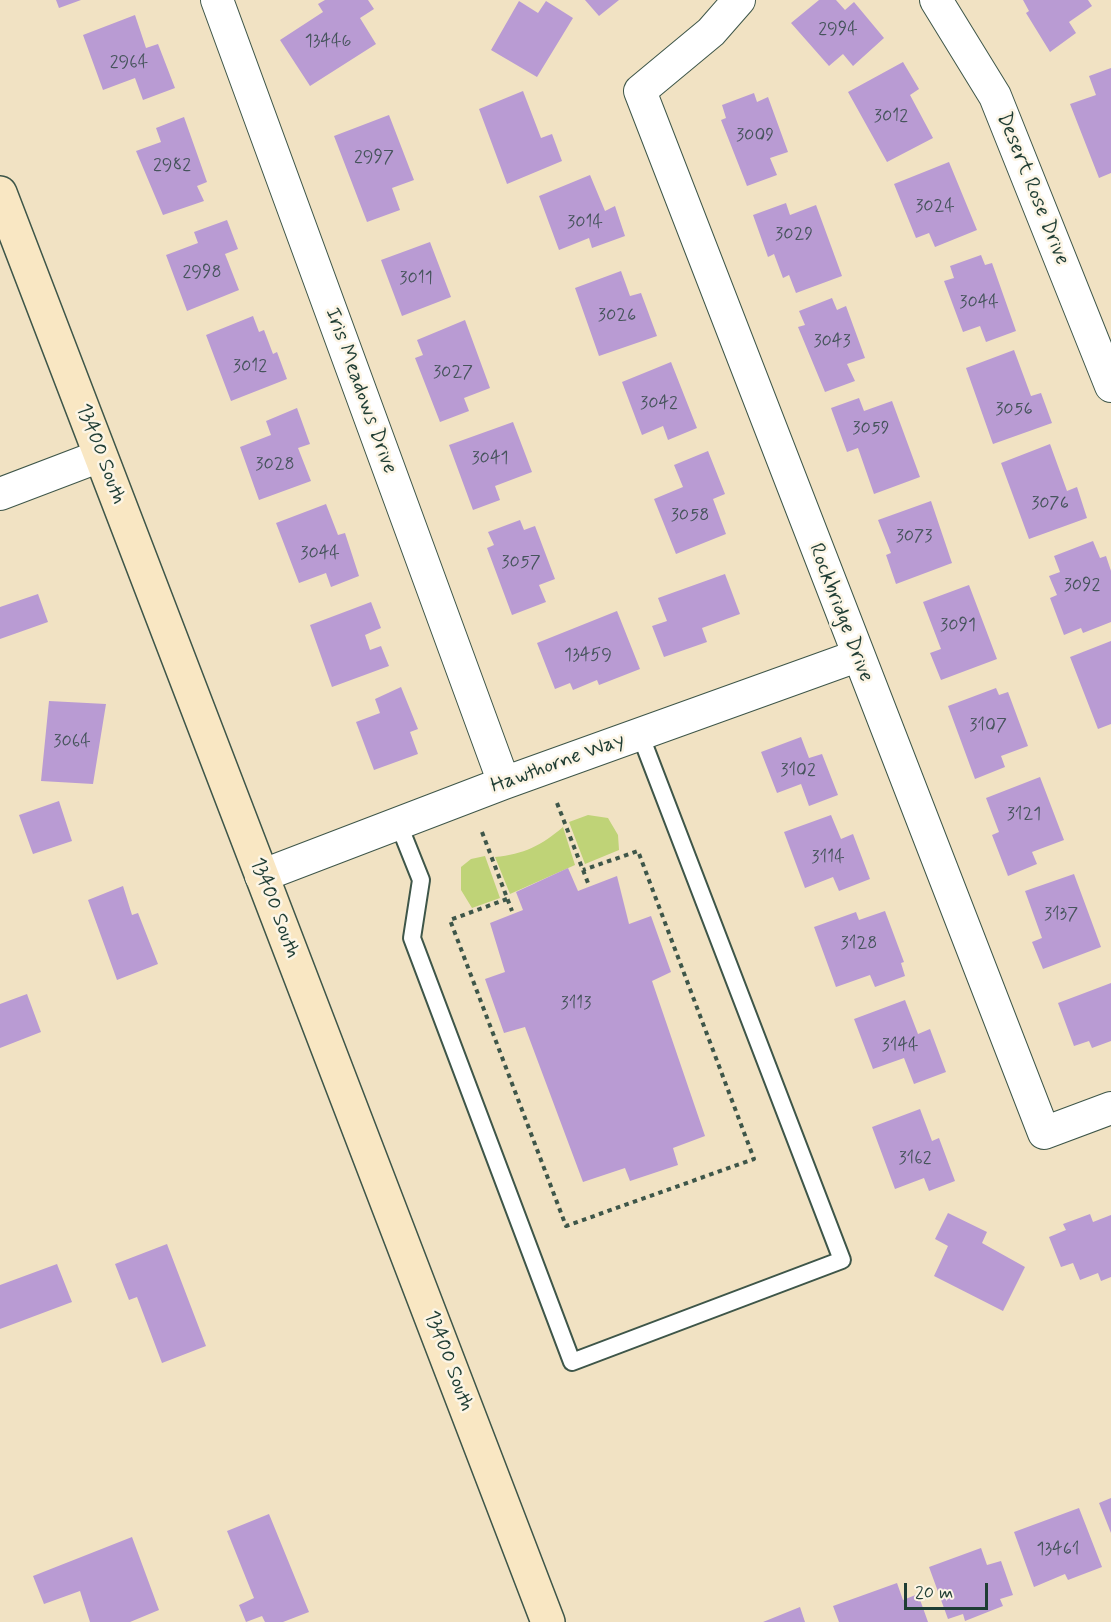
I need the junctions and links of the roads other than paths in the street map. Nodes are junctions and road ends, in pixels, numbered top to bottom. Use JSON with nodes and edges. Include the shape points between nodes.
{"nodes":[{"id":1,"x":217,"y":0,"type":"edge"},
{"id":2,"x":739,"y":0,"type":"edge"},
{"id":3,"x":936,"y":0,"type":"edge"},
{"id":4,"x":0,"y":193,"type":"edge"},
{"id":5,"x":1111,"y":386,"type":"edge"},
{"id":6,"x":100,"y":456,"type":"junction"},
{"id":7,"x":0,"y":494,"type":"edge"},
{"id":8,"x":856,"y":656,"type":"junction"},
{"id":9,"x":640,"y":734,"type":"junction"},
{"id":10,"x":504,"y":783,"type":"junction"},
{"id":11,"x":399,"y":825,"type":"junction"},
{"id":12,"x":261,"y":876,"type":"junction"},
{"id":13,"x":1111,"y":1108,"type":"edge"},
{"id":14,"x":545,"y":1621,"type":"edge"}],
"edges":[{"from":1,"to":10,"type":"street","name":"Iris Meadows Drive"},
{"from":2,"to":8,"type":"street","name":"Rockbridge Drive","via":[[711,32],[640,91]]},
{"from":3,"to":5,"type":"street","name":"Desert Rose Drive","via":[[995,96]]},
{"from":4,"to":6,"type":"main road","name":"13400 South"},
{"from":6,"to":7,"type":"street"},
{"from":6,"to":12,"type":"main road","name":"13400 South"},
{"from":8,"to":9,"type":"street","name":"Hawthorne Way"},
{"from":8,"to":13,"type":"street","name":"Rockbridge Drive","via":[[1044,1133]]},
{"from":9,"to":10,"type":"street","name":"Hawthorne Way"},
{"from":9,"to":11,"type":"lane","via":[[842,1260],[572,1362],[412,938],[421,880]]},
{"from":10,"to":11,"type":"street","name":"Hawthorne Way"},
{"from":11,"to":12,"type":"street","name":"Hawthorne Way"},
{"from":12,"to":14,"type":"main road","name":"13400 South"}]}
